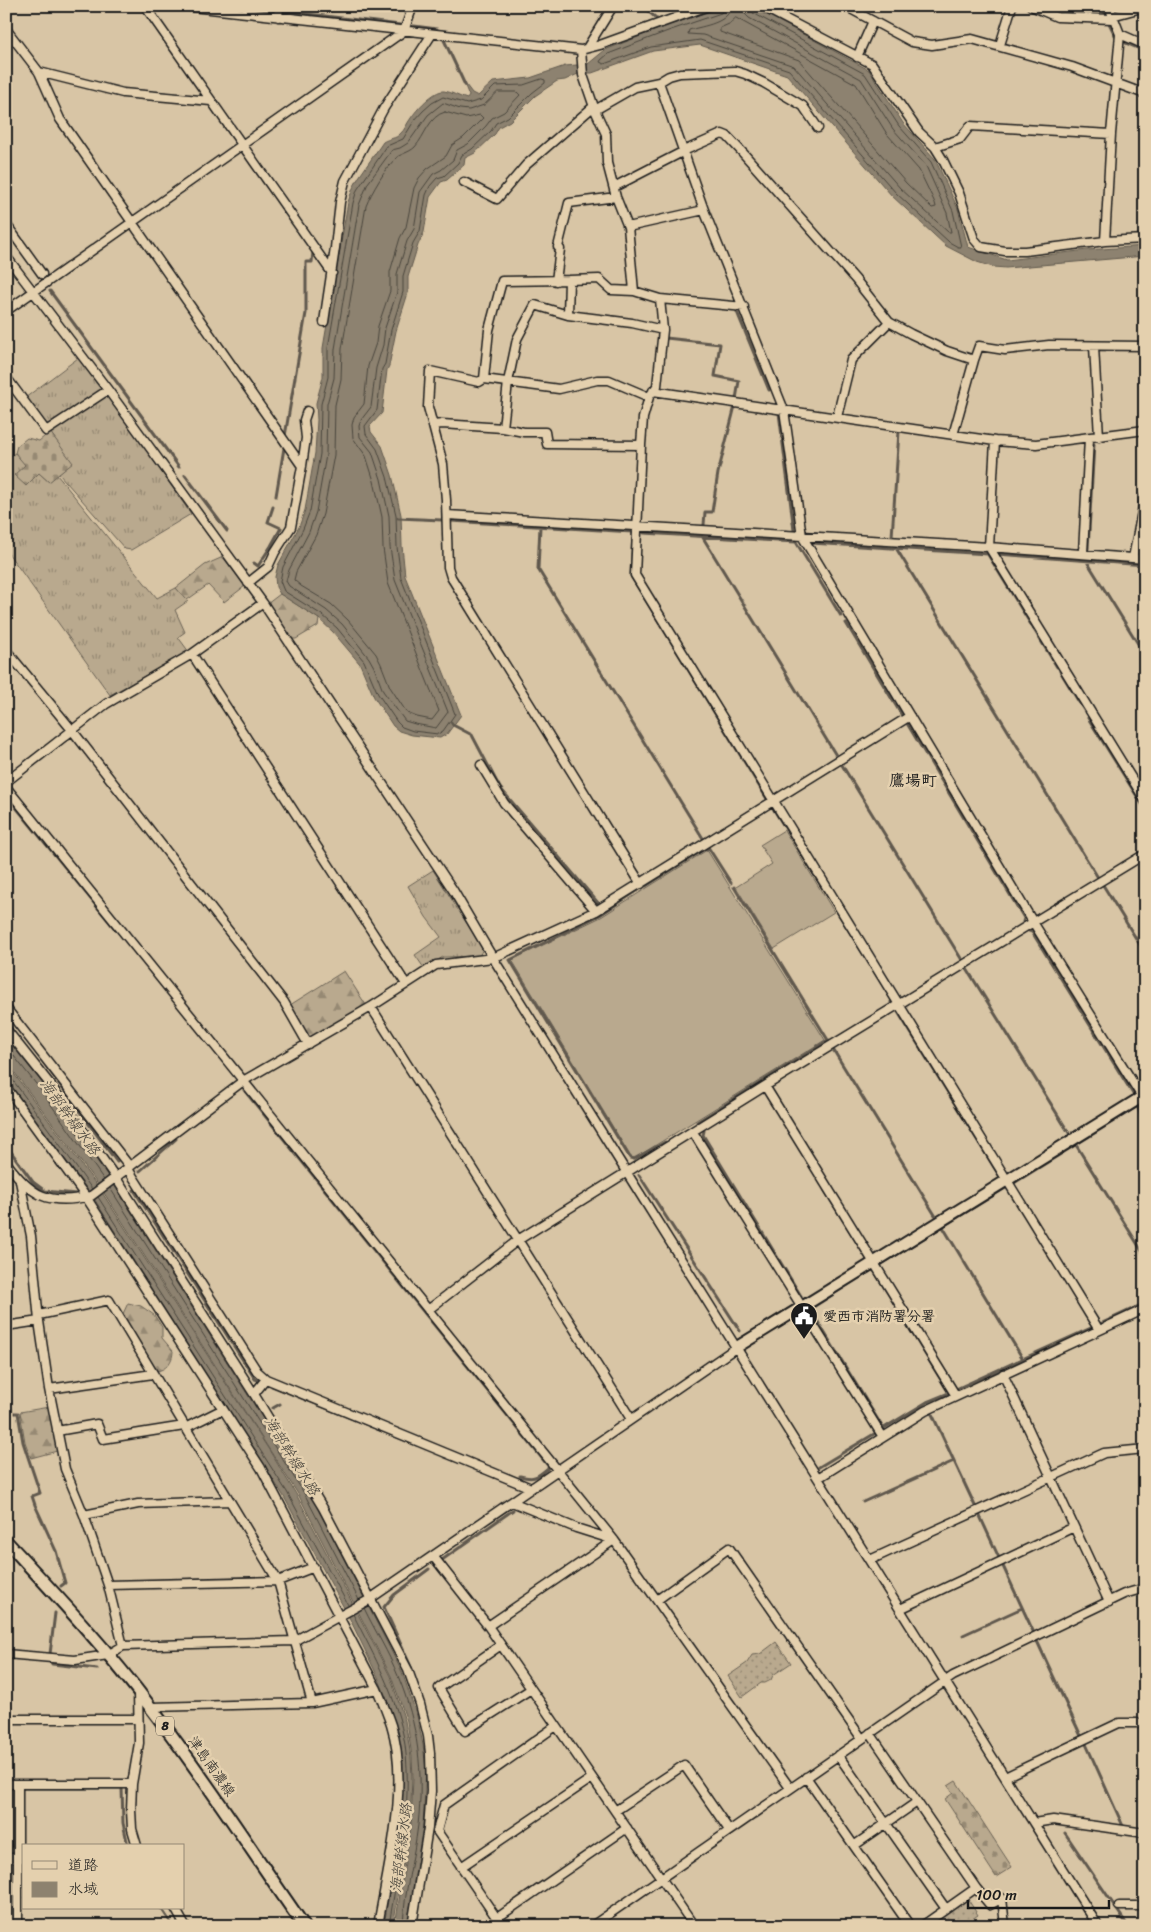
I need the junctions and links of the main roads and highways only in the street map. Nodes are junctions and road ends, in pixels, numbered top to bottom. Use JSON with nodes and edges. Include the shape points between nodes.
{"nodes":[{"id":1,"x":6,"y":1541,"type":"edge"},
{"id":2,"x":304,"y":1926,"type":"edge"}],
"edges":[{"from":1,"to":2,"type":"main road","name":"津島南濃線","number":"8","via":[[151,1707]]}]}
